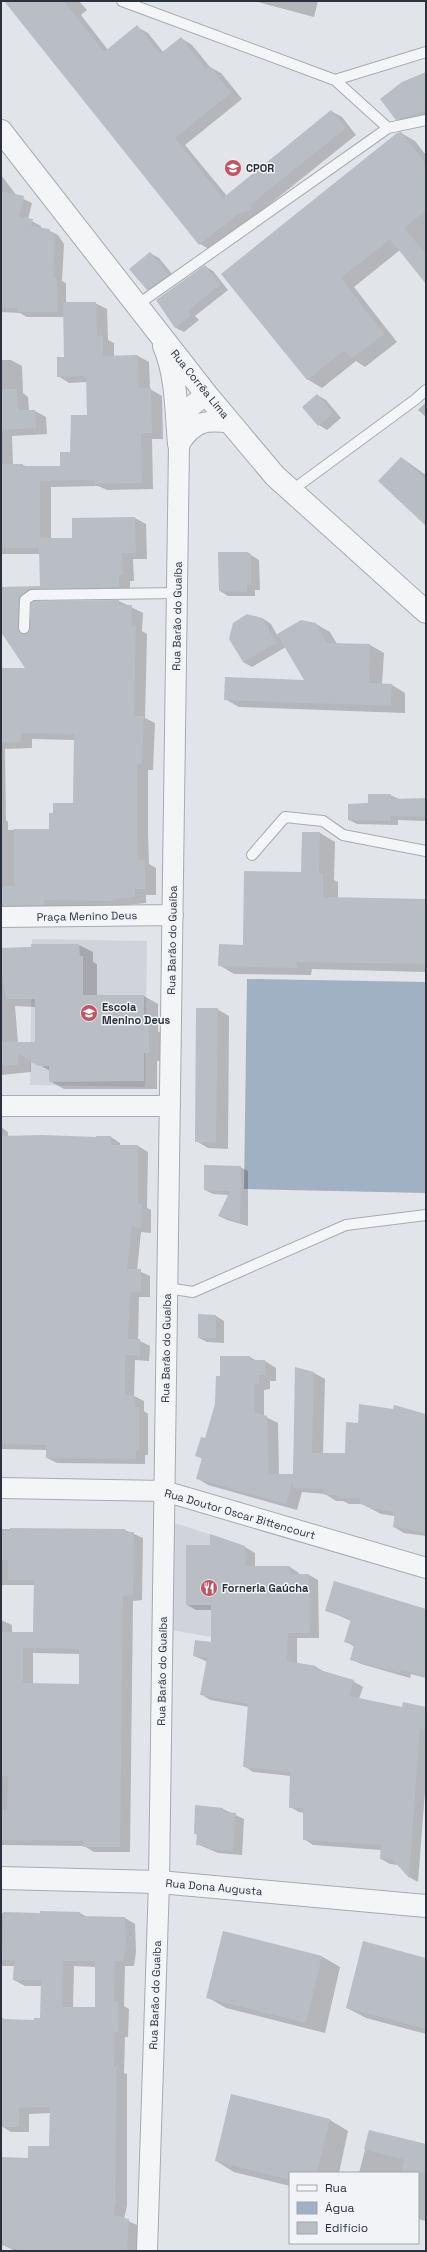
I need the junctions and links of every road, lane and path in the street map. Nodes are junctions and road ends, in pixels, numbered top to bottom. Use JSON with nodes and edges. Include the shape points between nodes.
{"nodes":[{"id":1,"x":122,"y":1,"type":"edge"},
{"id":2,"x":426,"y":52,"type":"edge"},
{"id":3,"x":335,"y":80,"type":"junction"},
{"id":4,"x":426,"y":120,"type":"edge"},
{"id":5,"x":388,"y":128,"type":"junction"},
{"id":6,"x":1,"y":131,"type":"edge"},
{"id":7,"x":137,"y":305,"type":"junction"},
{"id":8,"x":153,"y":326,"type":"junction"},
{"id":9,"x":426,"y":390,"type":"edge"},
{"id":10,"x":207,"y":395,"type":"junction"},
{"id":11,"x":231,"y":423,"type":"junction"},
{"id":12,"x":179,"y":444,"type":"junction"},
{"id":13,"x":291,"y":491,"type":"junction"},
{"id":14,"x":178,"y":593,"type":"junction"},
{"id":15,"x":426,"y":612,"type":"edge"},
{"id":16,"x":24,"y":628,"type":"dead end"},
{"id":17,"x":426,"y":851,"type":"edge"},
{"id":18,"x":252,"y":855,"type":"dead end"},
{"id":19,"x":173,"y":915,"type":"junction"},
{"id":20,"x":1,"y":916,"type":"edge"},
{"id":21,"x":1,"y":1106,"type":"edge"},
{"id":22,"x":170,"y":1106,"type":"junction"},
{"id":23,"x":426,"y":1215,"type":"edge"},
{"id":24,"x":167,"y":1288,"type":"junction"},
{"id":25,"x":1,"y":1488,"type":"edge"},
{"id":26,"x":164,"y":1491,"type":"junction"},
{"id":27,"x":426,"y":1568,"type":"edge"},
{"id":28,"x":1,"y":1878,"type":"edge"},
{"id":29,"x":159,"y":1882,"type":"junction"},
{"id":30,"x":426,"y":1906,"type":"edge"},
{"id":31,"x":147,"y":2251,"type":"edge"}],
"edges":[{"from":1,"to":3,"type":"lane"},
{"from":2,"to":3,"type":"lane"},
{"from":3,"to":5,"type":"lane"},
{"from":4,"to":5,"type":"lane"},
{"from":5,"to":7,"type":"lane"},
{"from":6,"to":7,"type":"street","name":"Rua Corrêa Lima"},
{"from":7,"to":8,"type":"street","name":"Rua Corrêa Lima"},
{"from":8,"to":10,"type":"street","name":"Rua Corrêa Lima"},
{"from":8,"to":12,"type":"street","via":[[170,363]]},
{"from":9,"to":13,"type":"lane"},
{"from":10,"to":11,"type":"street","name":"Rua Corrêa Lima"},
{"from":10,"to":12,"type":"street","name":"Rua Barão do Guaíba","via":[[186,411]]},
{"from":11,"to":12,"type":"street","via":[[202,423],[190,429]]},
{"from":11,"to":13,"type":"street","name":"Rua Corrêa Lima","via":[[275,476]]},
{"from":12,"to":14,"type":"street","name":"Rua Barão do Guaíba"},
{"from":13,"to":15,"type":"street","name":"Rua Corrêa Lima"},
{"from":14,"to":16,"type":"lane","via":[[32,595],[25,600]]},
{"from":14,"to":19,"type":"street","name":"Rua Barão do Guaíba"},
{"from":17,"to":18,"type":"lane","via":[[342,835],[323,821],[285,817]]},
{"from":19,"to":20,"type":"street","name":"Praça Menino Deus"},
{"from":19,"to":22,"type":"street","name":"Rua Barão do Guaíba"},
{"from":21,"to":22,"type":"street"},
{"from":22,"to":24,"type":"street","name":"Rua Barão do Guaíba"},
{"from":23,"to":24,"type":"lane","via":[[346,1225],[193,1292]]},
{"from":24,"to":26,"type":"street","name":"Rua Barão do Guaíba"},
{"from":25,"to":26,"type":"street","name":"Rua Doutor Oscar Bittencourt"},
{"from":26,"to":27,"type":"street","name":"Rua Doutor Oscar Bittencourt"},
{"from":26,"to":29,"type":"street","name":"Rua Barão do Guaíba"},
{"from":28,"to":29,"type":"street","name":"Rua Dona Augusta"},
{"from":29,"to":30,"type":"street","name":"Rua Dona Augusta"},
{"from":29,"to":31,"type":"street","name":"Rua Barão do Guaíba"}]}
